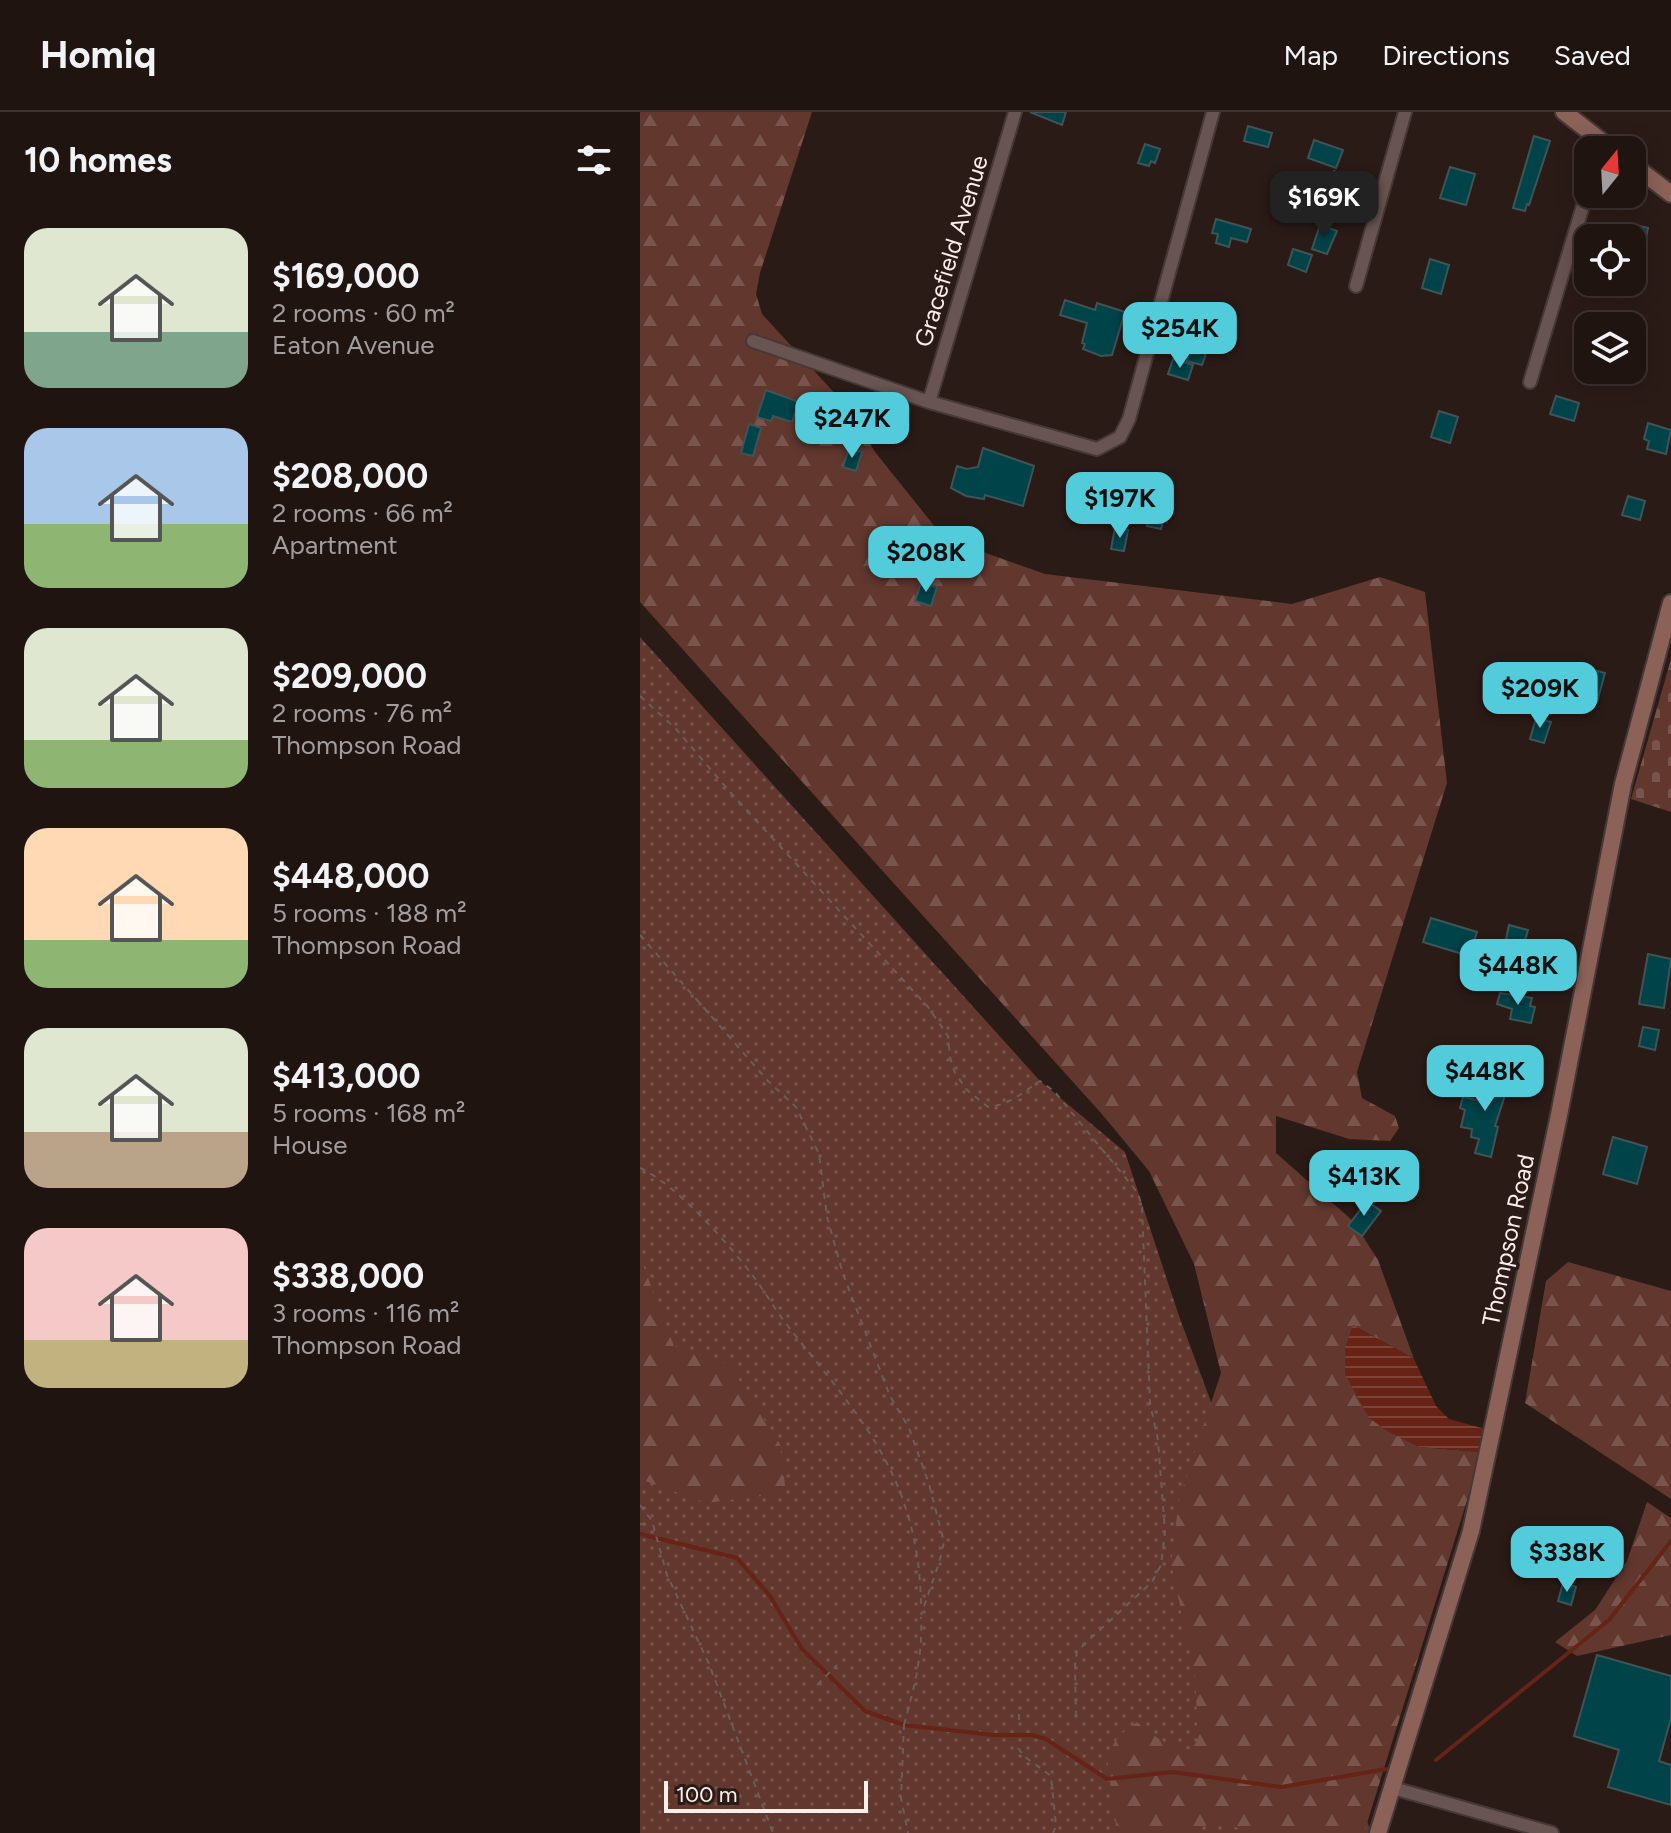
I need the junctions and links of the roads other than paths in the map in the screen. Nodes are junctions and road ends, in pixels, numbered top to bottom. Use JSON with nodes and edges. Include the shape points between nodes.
{"nodes":[{"id":1,"x":1015,"y":112,"type":"edge"},
{"id":2,"x":1213,"y":112,"type":"edge"},
{"id":3,"x":1405,"y":112,"type":"edge"},
{"id":4,"x":1564,"y":112,"type":"edge"},
{"id":5,"x":1592,"y":136,"type":"edge"},
{"id":6,"x":1646,"y":175,"type":"edge"},
{"id":7,"x":1671,"y":194,"type":"edge"},
{"id":8,"x":1582,"y":208,"type":"edge"},
{"id":9,"x":1356,"y":286,"type":"dead end"},
{"id":10,"x":753,"y":341,"type":"dead end"},
{"id":11,"x":1530,"y":382,"type":"dead end"},
{"id":12,"x":929,"y":402,"type":"junction"},
{"id":13,"x":1671,"y":603,"type":"edge"},
{"id":14,"x":1393,"y":1788,"type":"junction"},
{"id":15,"x":1378,"y":1833,"type":"edge"},
{"id":16,"x":1552,"y":1833,"type":"edge"}],
"edges":[{"from":1,"to":12,"type":"street","name":"Gracefield Avenue"},
{"from":2,"to":12,"type":"street","via":[[1120,437],[1097,449]]},
{"from":3,"to":9,"type":"street"},
{"from":4,"to":5,"type":"main road"},
{"from":6,"to":7,"type":"main road"},
{"from":8,"to":11,"type":"street"},
{"from":10,"to":12,"type":"street"},
{"from":13,"to":14,"type":"main road","name":"Thompson Road","via":[[1623,784],[1471,1531]]},
{"from":14,"to":15,"type":"main road","name":"Thompson Road"},
{"from":14,"to":16,"type":"street"}]}
